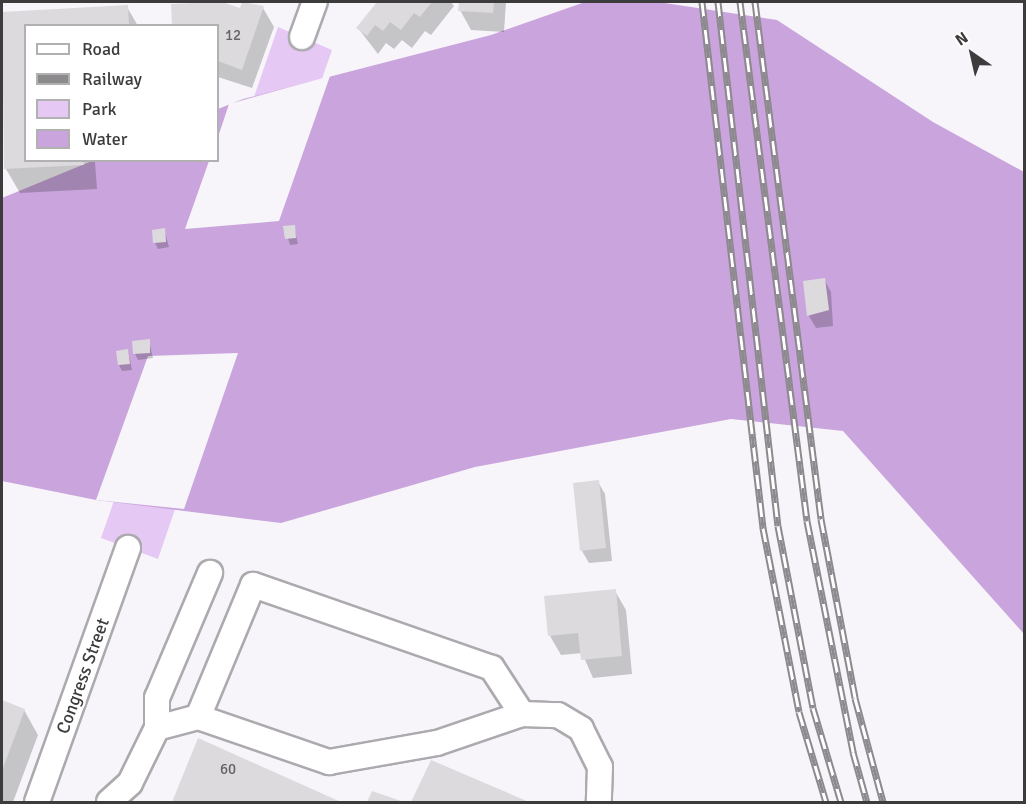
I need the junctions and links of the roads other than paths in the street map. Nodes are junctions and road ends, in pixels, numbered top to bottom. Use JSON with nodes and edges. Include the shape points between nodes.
{"nodes":[{"id":1,"x":315,"y":2,"type":"edge"},
{"id":2,"x":302,"y":37,"type":"dead end"},
{"id":3,"x":128,"y":548,"type":"dead end"},
{"id":4,"x":210,"y":573,"type":"dead end"},
{"id":5,"x":522,"y":714,"type":"junction"},
{"id":6,"x":198,"y":717,"type":"junction"},
{"id":7,"x":157,"y":728,"type":"junction"},
{"id":8,"x":37,"y":802,"type":"edge"},
{"id":9,"x":109,"y":802,"type":"edge"},
{"id":10,"x":599,"y":802,"type":"edge"}],
"edges":[{"from":1,"to":2,"type":"street"},
{"from":3,"to":8,"type":"street","name":"Congress Street"},
{"from":4,"to":7,"type":"street","via":[[157,698]]},
{"from":5,"to":6,"type":"street","via":[[437,743],[329,762]]},
{"from":5,"to":6,"type":"street","via":[[492,668],[253,585]]},
{"from":5,"to":10,"type":"street","via":[[558,715],[581,729],[600,767]]},
{"from":6,"to":7,"type":"street"},
{"from":7,"to":9,"type":"street","via":[[130,783]]}]}
